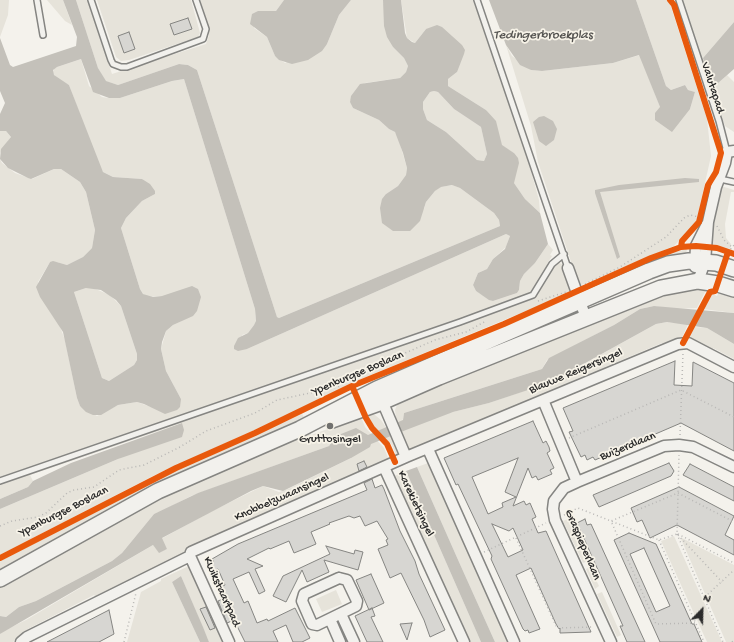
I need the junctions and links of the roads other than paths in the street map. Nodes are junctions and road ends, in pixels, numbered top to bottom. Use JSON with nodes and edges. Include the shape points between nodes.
{"nodes":[{"id":1,"x":37,"y":0,"type":"edge"},
{"id":2,"x":91,"y":0,"type":"edge"},
{"id":3,"x":196,"y":0,"type":"edge"},
{"id":4,"x":477,"y":0,"type":"edge"},
{"id":5,"x":679,"y":0,"type":"edge"},
{"id":6,"x":43,"y":35,"type":"dead end"},
{"id":7,"x":731,"y":152,"type":"edge"},
{"id":8,"x":720,"y":179,"type":"junction"},
{"id":9,"x":734,"y":182,"type":"edge"},
{"id":10,"x":703,"y":218,"type":"junction"},
{"id":11,"x":564,"y":254,"type":"junction"},
{"id":12,"x":731,"y":258,"type":"edge"},
{"id":13,"x":700,"y":262,"type":"junction"},
{"id":14,"x":568,"y":268,"type":"joint"},
{"id":15,"x":698,"y":281,"type":"junction"},
{"id":16,"x":734,"y":289,"type":"edge"},
{"id":17,"x":577,"y":293,"type":"junction"},
{"id":18,"x":586,"y":318,"type":"junction"},
{"id":19,"x":734,"y":367,"type":"edge"},
{"id":20,"x":542,"y":400,"type":"junction"},
{"id":21,"x":382,"y":402,"type":"junction"},
{"id":22,"x":300,"y":429,"type":"junction"},
{"id":23,"x":428,"y":449,"type":"junction"},
{"id":24,"x":406,"y":457,"type":"junction"},
{"id":25,"x":384,"y":467,"type":"junction"},
{"id":26,"x":734,"y":467,"type":"edge"},
{"id":27,"x":0,"y":481,"type":"edge"},
{"id":28,"x":577,"y":482,"type":"junction"},
{"id":29,"x":191,"y":554,"type":"junction"},
{"id":30,"x":0,"y":579,"type":"edge"},
{"id":31,"x":341,"y":614,"type":"junction"},
{"id":32,"x":330,"y":619,"type":"junction"},
{"id":33,"x":21,"y":642,"type":"edge"},
{"id":34,"x":229,"y":642,"type":"edge"},
{"id":35,"x":340,"y":642,"type":"edge"},
{"id":36,"x":354,"y":642,"type":"edge"},
{"id":37,"x":464,"y":642,"type":"edge"},
{"id":38,"x":514,"y":642,"type":"edge"},
{"id":39,"x":611,"y":642,"type":"edge"}],
"edges":[{"from":1,"to":6,"type":"lane"},
{"from":2,"to":3,"type":"lane","via":[[111,60],[120,67],[127,67],[203,39],[206,30]]},
{"from":4,"to":11,"type":"lane"},
{"from":5,"to":7,"type":"lane"},
{"from":7,"to":8,"type":"street"},
{"from":8,"to":9,"type":"lane"},
{"from":8,"to":10,"type":"street"},
{"from":10,"to":13,"type":"street","via":[[696,246]]},
{"from":10,"to":13,"type":"street","via":[[708,247]]},
{"from":11,"to":14,"type":"lane"},
{"from":11,"to":27,"type":"lane","via":[[552,264],[533,295]]},
{"from":12,"to":13,"type":"main road","name":"Ypenburgse Boslaan"},
{"from":13,"to":15,"type":"street"},
{"from":13,"to":17,"type":"main road","name":"Ypenburgse Boslaan","via":[[658,267]]},
{"from":14,"to":17,"type":"street"},
{"from":15,"to":16,"type":"main road","name":"Ypenburgse Boslaan"},
{"from":15,"to":18,"type":"main road","name":"Ypenburgse Boslaan","via":[[661,288]]},
{"from":17,"to":18,"type":"street"},
{"from":17,"to":21,"type":"main road","name":"Ypenburgse Boslaan"},
{"from":18,"to":21,"type":"main road","name":"Ypenburgse Boslaan"},
{"from":19,"to":20,"type":"street","name":"Blauwe Reigersingel","via":[[683,343]]},
{"from":20,"to":23,"type":"street","name":"Blauwe Reigersingel"},
{"from":20,"to":28,"type":"street"},
{"from":21,"to":22,"type":"main road","name":"Ypenburgse Boslaan","via":[[325,423]]},
{"from":21,"to":22,"type":"main road","name":"Ypenburgse Boslaan","via":[[354,392]]},
{"from":21,"to":24,"type":"street","name":"Karekietsingel"},
{"from":22,"to":30,"type":"main road","name":"Ypenburgse Boslaan","via":[[158,492]]},
{"from":23,"to":24,"type":"street"},
{"from":23,"to":38,"type":"street"},
{"from":24,"to":25,"type":"street","name":"Karekietsingel"},
{"from":25,"to":29,"type":"street","name":"Knobbelzwaansingel"},
{"from":25,"to":37,"type":"street","name":"Karekietsingel"},
{"from":26,"to":28,"type":"street","name":"Buizerdlaan","via":[[692,447],[664,446]]},
{"from":28,"to":39,"type":"street","name":"Graspieperlaan","via":[[564,488],[554,501],[555,520]]},
{"from":29,"to":33,"type":"street","name":"Knobbelzwaansingel"},
{"from":29,"to":34,"type":"street","name":"Kwikstaartpad"},
{"from":31,"to":32,"type":"street"},
{"from":31,"to":32,"type":"street","via":[[356,606],[347,580],[339,578],[304,594],[302,601],[312,624],[317,625]]},
{"from":31,"to":36,"type":"street"},
{"from":32,"to":35,"type":"street"}]}
